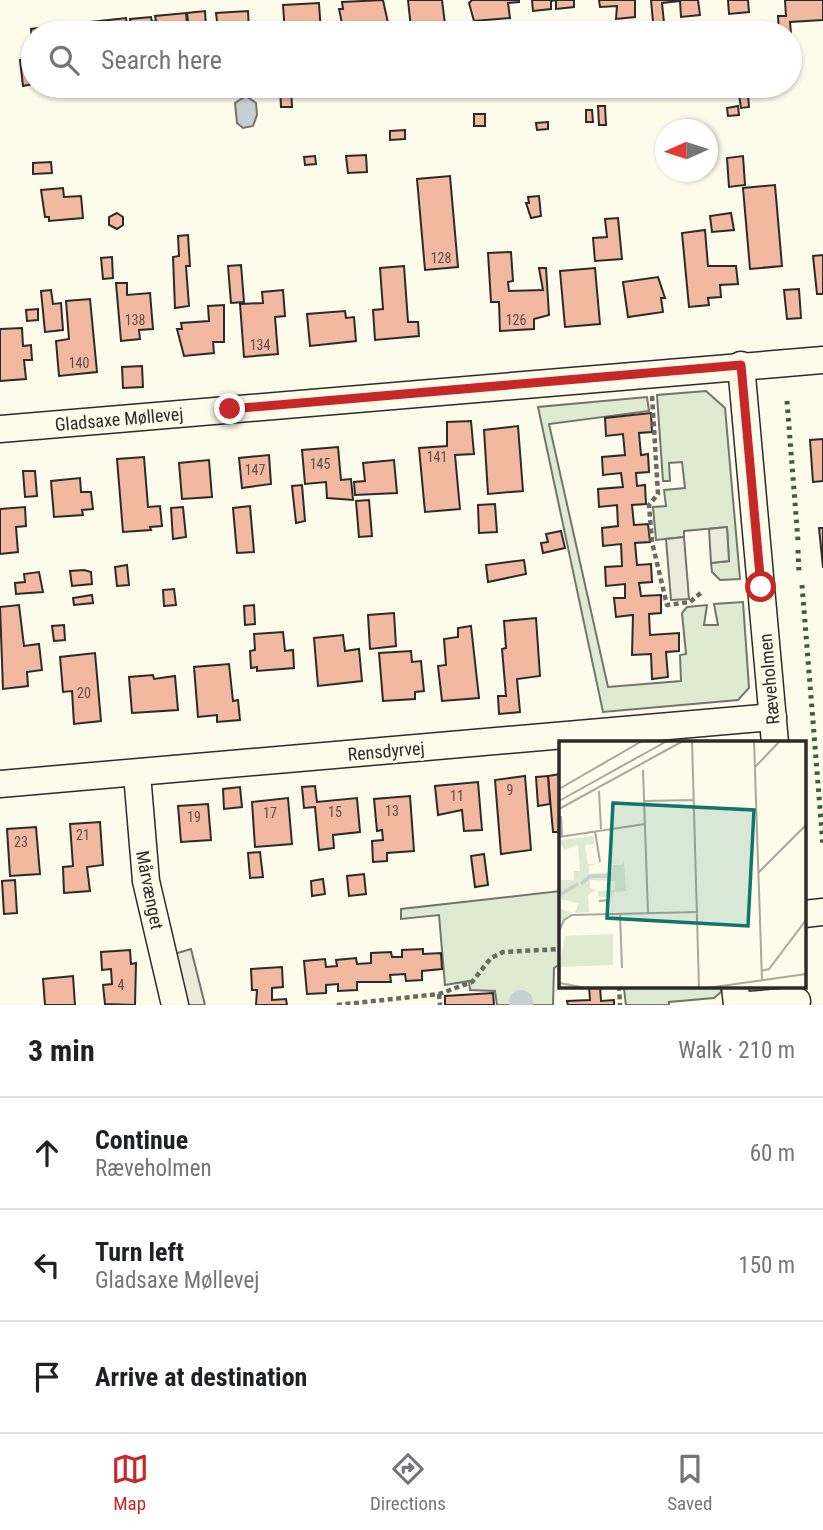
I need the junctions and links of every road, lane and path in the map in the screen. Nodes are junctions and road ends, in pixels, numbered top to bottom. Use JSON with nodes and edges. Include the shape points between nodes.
{"nodes":[{"id":1,"x":823,"y":360,"type":"edge"},
{"id":2,"x":741,"y":365,"type":"junction"},
{"id":3,"x":650,"y":372,"type":"junction"},
{"id":4,"x":0,"y":429,"type":"edge"},
{"id":5,"x":703,"y":591,"type":"dead end"},
{"id":6,"x":774,"y":730,"type":"edge"},
{"id":7,"x":615,"y":741,"type":"edge"},
{"id":8,"x":559,"y":745,"type":"edge"},
{"id":9,"x":137,"y":774,"type":"junction"},
{"id":10,"x":0,"y":784,"type":"edge"},
{"id":11,"x":559,"y":949,"type":"edge"},
{"id":12,"x":439,"y":994,"type":"junction"},
{"id":13,"x":797,"y":997,"type":"edge"},
{"id":14,"x":376,"y":1004,"type":"edge"},
{"id":15,"x":175,"y":1005,"type":"edge"},
{"id":16,"x":337,"y":1005,"type":"edge"},
{"id":17,"x":440,"y":1005,"type":"edge"},
{"id":18,"x":749,"y":1005,"type":"edge"}],
"edges":[{"from":1,"to":2,"type":"street","name":"Gladsaxe Møllevej"},
{"from":2,"to":3,"type":"street","name":"Gladsaxe Møllevej"},
{"from":2,"to":6,"type":"street","name":"Ræveholmen"},
{"from":3,"to":4,"type":"street","name":"Gladsaxe Møllevej"},
{"from":3,"to":5,"type":"path","via":[[658,494],[649,505],[652,542],[667,605],[690,602]]},
{"from":6,"to":7,"type":"street","name":"Rensdyrvej"},
{"from":8,"to":9,"type":"street","name":"Rensdyrvej"},
{"from":9,"to":10,"type":"street","name":"Rensdyrvej"},
{"from":9,"to":15,"type":"street","name":"Mårvænget","via":[[146,881]]},
{"from":11,"to":12,"type":"path","via":[[503,952],[491,958],[472,982]]},
{"from":12,"to":14,"type":"path"},
{"from":12,"to":17,"type":"path"},
{"from":13,"to":18,"type":"street"},
{"from":14,"to":16,"type":"path"}]}
